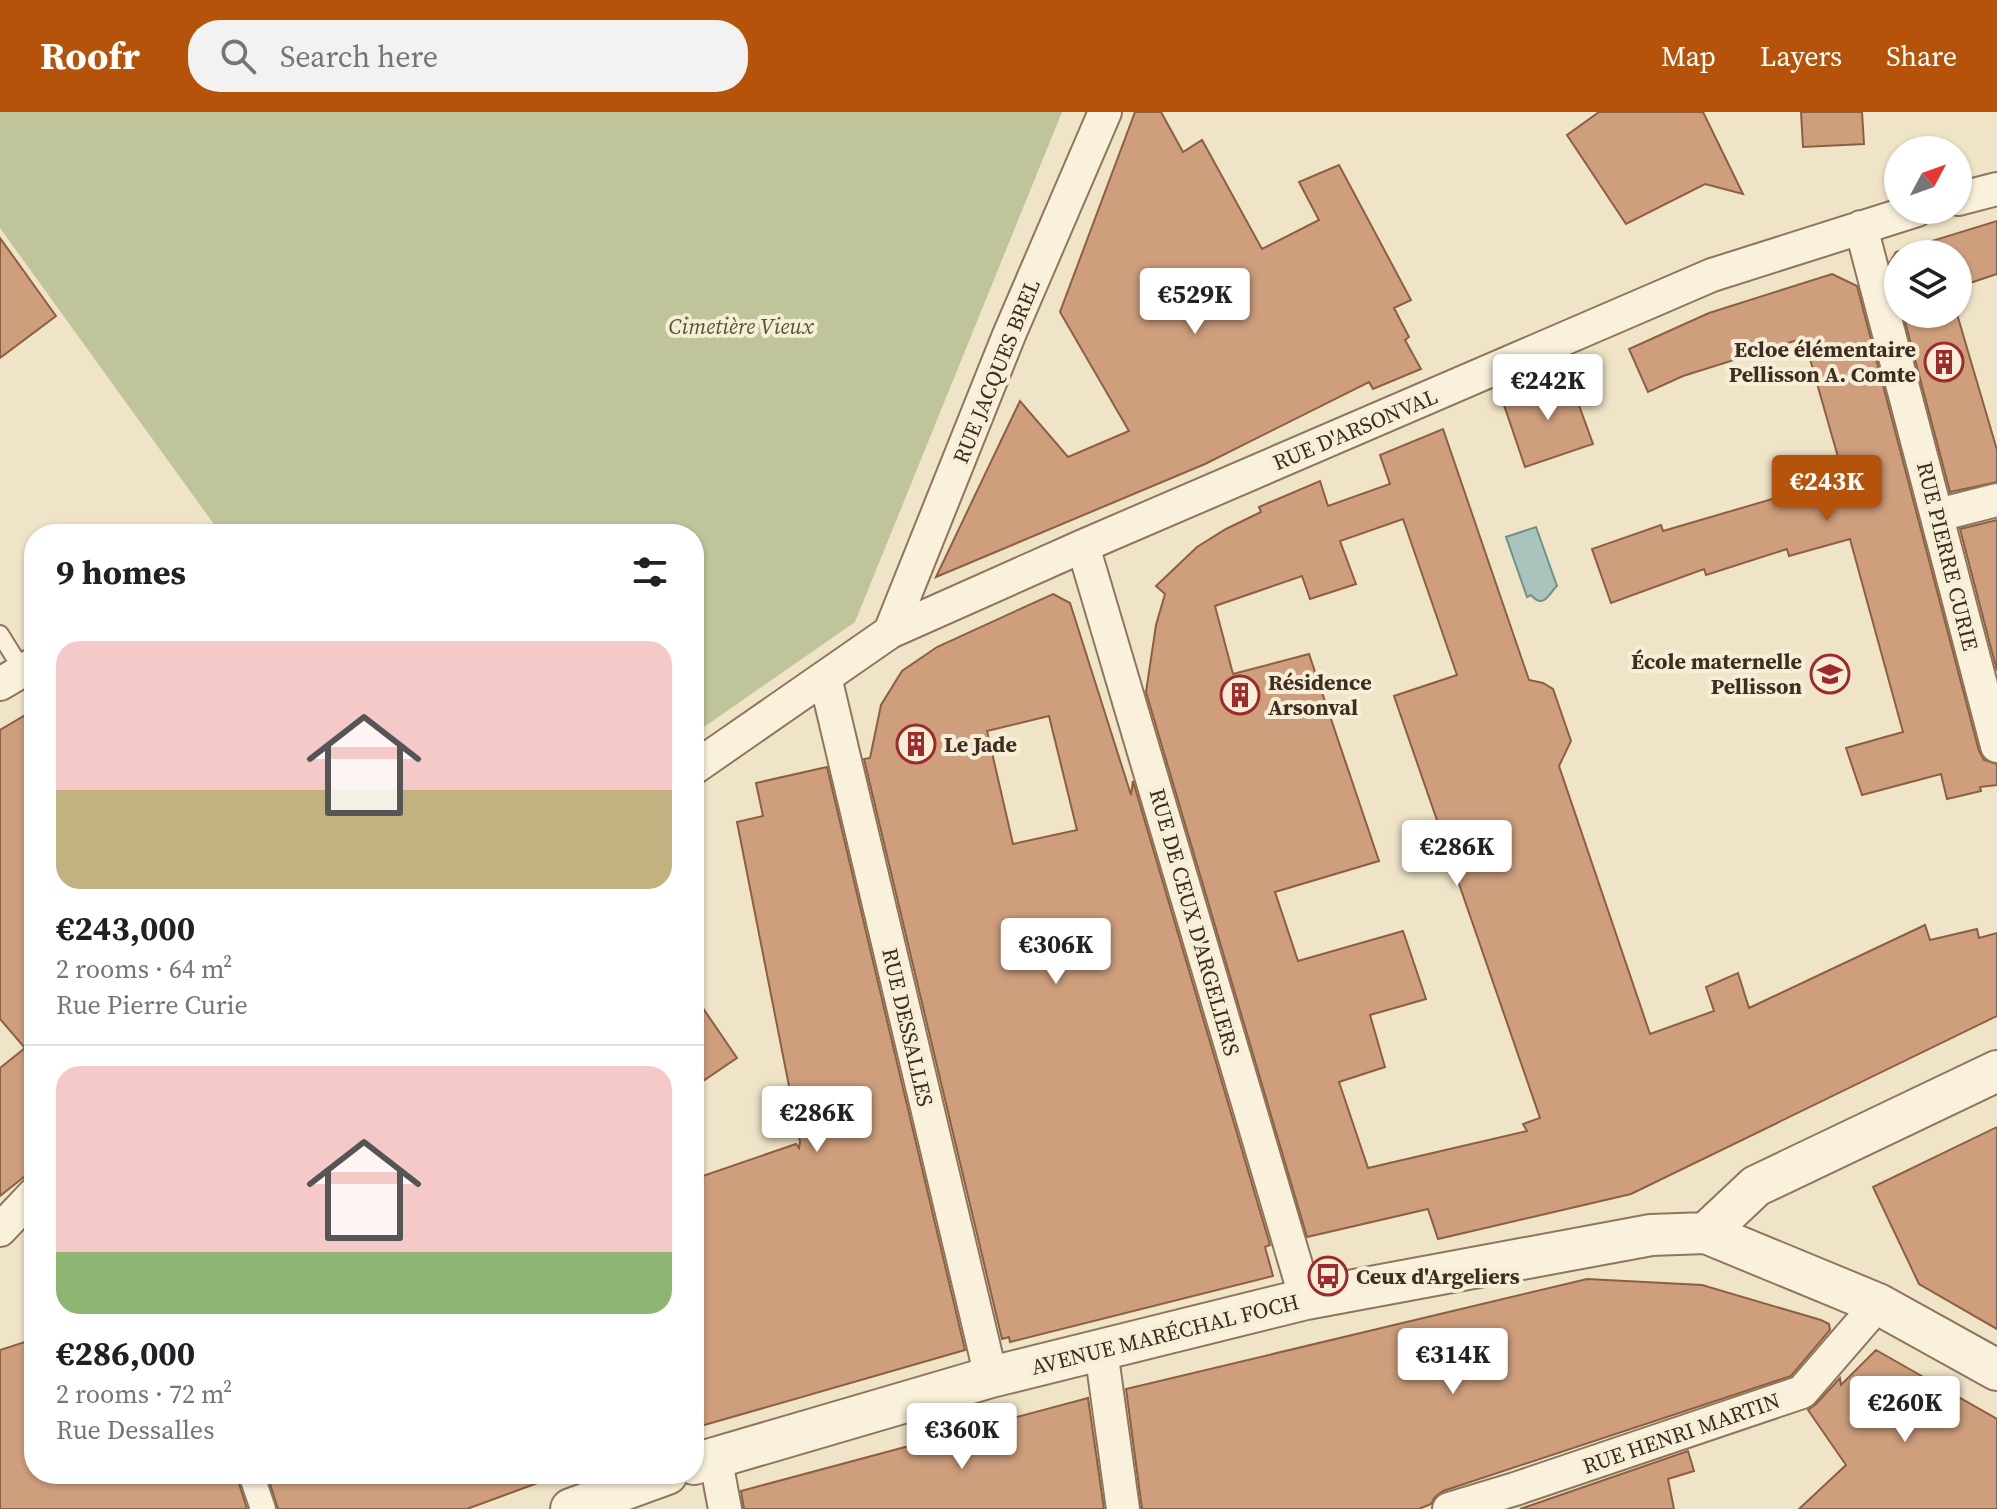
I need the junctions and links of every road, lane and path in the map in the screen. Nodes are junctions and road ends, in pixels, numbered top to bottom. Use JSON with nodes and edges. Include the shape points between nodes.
{"nodes":[{"id":1,"x":1105,"y":112,"type":"edge"},
{"id":2,"x":1997,"y":189,"type":"edge"},
{"id":3,"x":1972,"y":195,"type":"edge"},
{"id":4,"x":1884,"y":220,"type":"edge"},
{"id":5,"x":1861,"y":227,"type":"junction"},
{"id":6,"x":1997,"y":500,"type":"edge"},
{"id":7,"x":1938,"y":515,"type":"junction"},
{"id":8,"x":1083,"y":546,"type":"junction"},
{"id":9,"x":890,"y":632,"type":"junction"},
{"id":10,"x":0,"y":634,"type":"edge"},
{"id":11,"x":19,"y":673,"type":"edge"},
{"id":12,"x":825,"y":677,"type":"junction"},
{"id":13,"x":1996,"y":737,"type":"edge"},
{"id":14,"x":704,"y":761,"type":"edge"},
{"id":15,"x":1997,"y":1071,"type":"edge"},
{"id":16,"x":24,"y":1205,"type":"edge"},
{"id":17,"x":0,"y":1230,"type":"edge"},
{"id":18,"x":1706,"y":1233,"type":"junction"},
{"id":19,"x":1306,"y":1299,"type":"junction"},
{"id":20,"x":1878,"y":1304,"type":"junction"},
{"id":21,"x":1101,"y":1350,"type":"junction"},
{"id":22,"x":1997,"y":1370,"type":"edge"},
{"id":23,"x":991,"y":1377,"type":"junction"},
{"id":24,"x":704,"y":1460,"type":"edge"},
{"id":25,"x":254,"y":1484,"type":"edge"},
{"id":26,"x":640,"y":1484,"type":"edge"},
{"id":27,"x":1518,"y":1499,"type":"edge"},
{"id":28,"x":263,"y":1509,"type":"edge"},
{"id":29,"x":571,"y":1509,"type":"edge"},
{"id":30,"x":725,"y":1509,"type":"edge"},
{"id":31,"x":1123,"y":1509,"type":"edge"},
{"id":32,"x":1449,"y":1509,"type":"edge"}],
"edges":[{"from":1,"to":9,"type":"street","name":"RUE JACQUES BREL"},
{"from":2,"to":3,"type":"street"},
{"from":4,"to":5,"type":"street","name":"RUE D'ARSONVAL"},
{"from":5,"to":7,"type":"street","name":"RUE PIERRE CURIE"},
{"from":5,"to":8,"type":"street","name":"RUE D'ARSONVAL","via":[[1712,275]]},
{"from":6,"to":7,"type":"street"},
{"from":7,"to":13,"type":"street","name":"RUE PIERRE CURIE"},
{"from":8,"to":9,"type":"street","name":"RUE D'ARSONVAL"},
{"from":8,"to":19,"type":"street","name":"RUE DE CEUX D'ARGELIERS"},
{"from":9,"to":12,"type":"street","name":"RUE D'ARSONVAL"},
{"from":10,"to":11,"type":"lane"},
{"from":12,"to":14,"type":"street","name":"RUE D'ARSONVAL"},
{"from":12,"to":23,"type":"street","name":"RUE DESSALLES"},
{"from":15,"to":18,"type":"street","via":[[1756,1186]]},
{"from":16,"to":17,"type":"street"},
{"from":18,"to":19,"type":"street","name":"AVENUE MARÉCHAL FOCH","via":[[1651,1235]]},
{"from":18,"to":20,"type":"street","name":"AVENUE MARÉCHAL FOCH"},
{"from":19,"to":21,"type":"street","name":"AVENUE MARÉCHAL FOCH"},
{"from":20,"to":22,"type":"street","name":"AVENUE MARÉCHAL FOCH"},
{"from":20,"to":27,"type":"street","name":"RUE HENRI MARTIN","via":[[1802,1392]]},
{"from":21,"to":23,"type":"street","name":"AVENUE MARÉCHAL FOCH"},
{"from":21,"to":31,"type":"street"},
{"from":23,"to":24,"type":"street","name":"AVENUE MARÉCHAL FOCH"},
{"from":24,"to":30,"type":"street"},
{"from":25,"to":28,"type":"street"},
{"from":26,"to":29,"type":"street"},
{"from":27,"to":32,"type":"street","name":"RUE HENRI MARTIN"}]}
